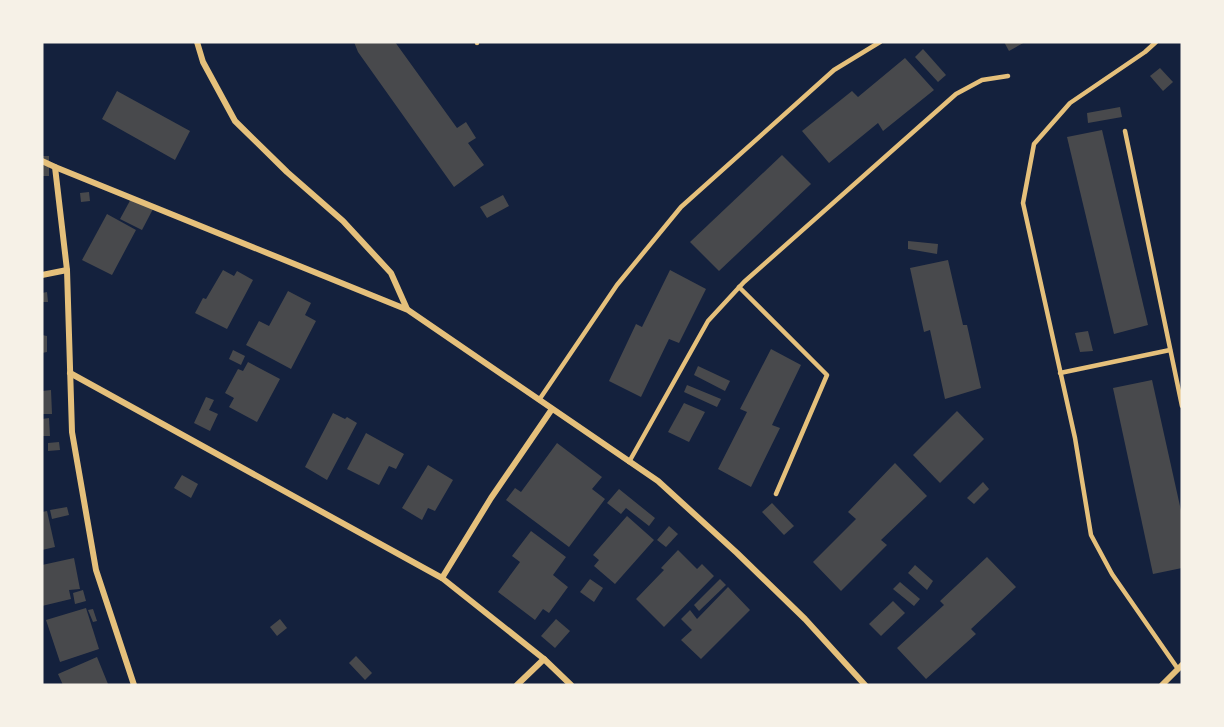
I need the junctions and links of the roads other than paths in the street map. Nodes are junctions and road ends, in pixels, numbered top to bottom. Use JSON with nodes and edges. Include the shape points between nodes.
{"nodes":[{"id":1,"x":197,"y":42,"type":"edge"},
{"id":2,"x":880,"y":42,"type":"edge"},
{"id":3,"x":1156,"y":42,"type":"edge"},
{"id":4,"x":1008,"y":76,"type":"dead end"},
{"id":5,"x":1125,"y":131,"type":"dead end"},
{"id":6,"x":42,"y":160,"type":"edge"},
{"id":7,"x":55,"y":167,"type":"junction"},
{"id":8,"x":67,"y":270,"type":"junction"},
{"id":9,"x":42,"y":275,"type":"edge"},
{"id":10,"x":739,"y":287,"type":"junction"},
{"id":11,"x":408,"y":310,"type":"junction"},
{"id":12,"x":1170,"y":350,"type":"junction"},
{"id":13,"x":70,"y":373,"type":"junction"},
{"id":14,"x":1060,"y":373,"type":"junction"},
{"id":15,"x":539,"y":400,"type":"junction"},
{"id":16,"x":1182,"y":406,"type":"edge"},
{"id":17,"x":552,"y":409,"type":"junction"},
{"id":18,"x":629,"y":462,"type":"junction"},
{"id":19,"x":776,"y":494,"type":"dead end"},
{"id":20,"x":442,"y":578,"type":"junction"},
{"id":21,"x":544,"y":659,"type":"junction"},
{"id":22,"x":1180,"y":667,"type":"edge"},
{"id":23,"x":134,"y":685,"type":"edge"},
{"id":24,"x":517,"y":685,"type":"edge"},
{"id":25,"x":571,"y":685,"type":"edge"},
{"id":26,"x":865,"y":685,"type":"edge"},
{"id":27,"x":1162,"y":685,"type":"edge"}],
"edges":[{"from":1,"to":11,"type":"street","via":[[203,62],[235,121],[343,221],[391,273]]},
{"from":2,"to":15,"type":"lane","via":[[834,70],[681,207],[617,285]]},
{"from":3,"to":14,"type":"lane","via":[[1070,103],[1034,144],[1023,203]]},
{"from":4,"to":10,"type":"lane","via":[[982,80],[956,94]]},
{"from":5,"to":12,"type":"lane"},
{"from":6,"to":7,"type":"street"},
{"from":7,"to":8,"type":"street"},
{"from":7,"to":11,"type":"street"},
{"from":8,"to":9,"type":"street"},
{"from":8,"to":13,"type":"street"},
{"from":10,"to":18,"type":"lane","via":[[708,321]]},
{"from":10,"to":19,"type":"lane","via":[[827,375]]},
{"from":11,"to":15,"type":"street"},
{"from":12,"to":14,"type":"lane"},
{"from":12,"to":16,"type":"lane"},
{"from":13,"to":20,"type":"street"},
{"from":13,"to":23,"type":"street","via":[[72,432],[96,570]]},
{"from":14,"to":22,"type":"lane","via":[[1091,535],[1113,574]]},
{"from":15,"to":17,"type":"street"},
{"from":17,"to":18,"type":"street"},
{"from":17,"to":20,"type":"street"},
{"from":18,"to":26,"type":"street","via":[[658,481],[737,553]]},
{"from":20,"to":21,"type":"street"},
{"from":21,"to":24,"type":"street"},
{"from":21,"to":25,"type":"street"},
{"from":22,"to":27,"type":"street"}]}
